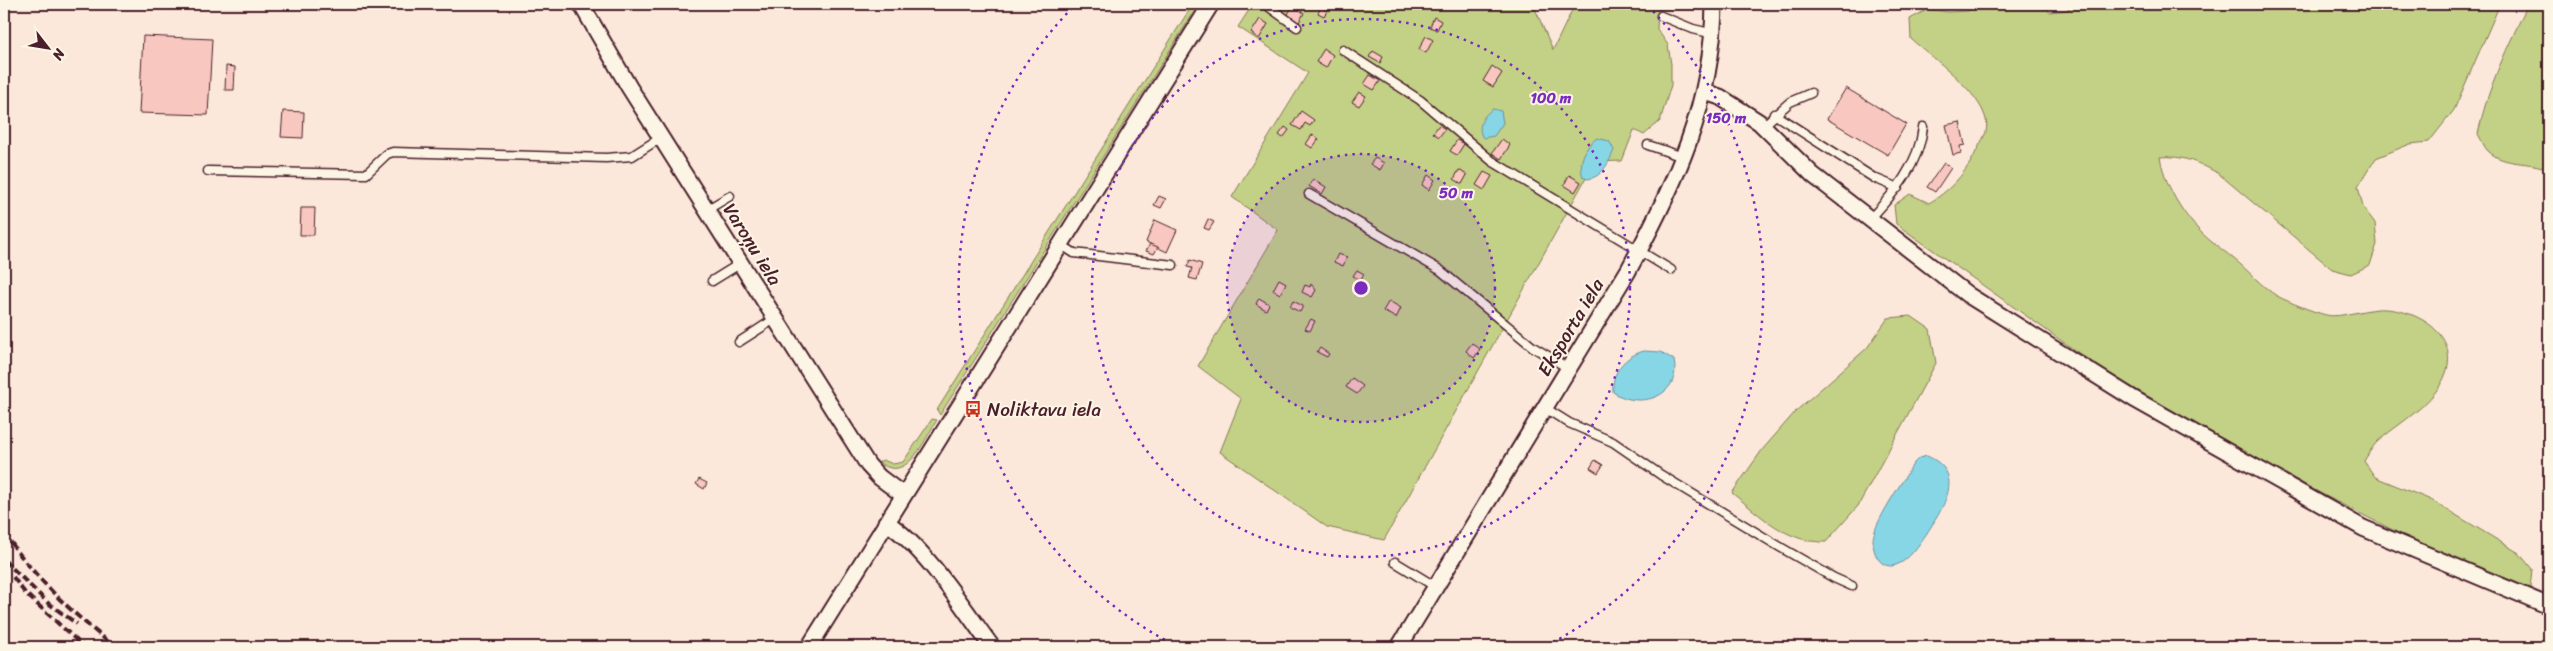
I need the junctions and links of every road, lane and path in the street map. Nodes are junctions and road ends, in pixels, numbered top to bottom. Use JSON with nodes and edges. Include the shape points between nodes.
{"nodes":[{"id":1,"x":581,"y":4,"type":"edge"},
{"id":2,"x":1212,"y":4,"type":"edge"},
{"id":3,"x":1265,"y":4,"type":"edge"},
{"id":4,"x":1714,"y":4,"type":"edge"},
{"id":5,"x":1661,"y":16,"type":"dead end"},
{"id":6,"x":1297,"y":27,"type":"dead end"},
{"id":7,"x":1714,"y":34,"type":"junction"},
{"id":8,"x":1342,"y":50,"type":"dead end"},
{"id":9,"x":1705,"y":92,"type":"junction"},
{"id":10,"x":1811,"y":93,"type":"dead end"},
{"id":11,"x":1774,"y":114,"type":"junction"},
{"id":12,"x":1763,"y":126,"type":"junction"},
{"id":13,"x":1923,"y":128,"type":"dead end"},
{"id":14,"x":662,"y":137,"type":"junction"},
{"id":15,"x":1648,"y":145,"type":"dead end"},
{"id":16,"x":1683,"y":158,"type":"junction"},
{"id":17,"x":208,"y":171,"type":"dead end"},
{"id":18,"x":1898,"y":188,"type":"junction"},
{"id":19,"x":1309,"y":194,"type":"dead end"},
{"id":20,"x":730,"y":196,"type":"dead end"},
{"id":21,"x":708,"y":210,"type":"junction"},
{"id":22,"x":1870,"y":219,"type":"junction"},
{"id":23,"x":1060,"y":244,"type":"junction"},
{"id":24,"x":1639,"y":251,"type":"junction"},
{"id":25,"x":741,"y":262,"type":"junction"},
{"id":26,"x":1173,"y":265,"type":"dead end"},
{"id":27,"x":1671,"y":270,"type":"dead end"},
{"id":28,"x":712,"y":281,"type":"dead end"},
{"id":29,"x":776,"y":318,"type":"junction"},
{"id":30,"x":739,"y":342,"type":"dead end"},
{"id":31,"x":1568,"y":368,"type":"junction"},
{"id":32,"x":1544,"y":408,"type":"junction"},
{"id":33,"x":903,"y":495,"type":"junction"},
{"id":34,"x":886,"y":522,"type":"junction"},
{"id":35,"x":1395,"y":562,"type":"dead end"},
{"id":36,"x":1852,"y":586,"type":"dead end"},
{"id":37,"x":1436,"y":587,"type":"junction"},
{"id":38,"x":2549,"y":606,"type":"edge"},
{"id":39,"x":809,"y":647,"type":"edge"},
{"id":40,"x":992,"y":647,"type":"edge"},
{"id":41,"x":1399,"y":647,"type":"edge"}],
"edges":[{"from":1,"to":14,"type":"street","name":"Varoņu iela"},
{"from":2,"to":23,"type":"street"},
{"from":3,"to":6,"type":"lane"},
{"from":4,"to":7,"type":"street","name":"Eksporta iela"},
{"from":5,"to":7,"type":"lane"},
{"from":7,"to":9,"type":"street","name":"Eksporta iela"},
{"from":8,"to":24,"type":"lane","via":[[1420,100],[1492,161]]},
{"from":9,"to":12,"type":"street","via":[[1720,97]]},
{"from":9,"to":16,"type":"street","name":"Eksporta iela"},
{"from":10,"to":11,"type":"lane","via":[[1790,102]]},
{"from":11,"to":12,"type":"lane"},
{"from":11,"to":18,"type":"lane","via":[[1874,178]]},
{"from":12,"to":22,"type":"street","via":[[1813,175]]},
{"from":13,"to":18,"type":"lane","via":[[1922,144]]},
{"from":14,"to":17,"type":"lane","via":[[632,156],[606,158],[393,152],[366,174]]},
{"from":14,"to":21,"type":"street","name":"Varoņu iela"},
{"from":15,"to":16,"type":"lane"},
{"from":16,"to":24,"type":"street","name":"Eksporta iela","via":[[1657,219]]},
{"from":18,"to":22,"type":"lane"},
{"from":19,"to":31,"type":"lane","via":[[1440,270],[1533,347]]},
{"from":20,"to":21,"type":"lane"},
{"from":21,"to":25,"type":"street","name":"Varoņu iela"},
{"from":22,"to":38,"type":"street","via":[[1968,294],[2151,409],[2363,528]]},
{"from":23,"to":26,"type":"lane","via":[[1074,253]]},
{"from":23,"to":33,"type":"street"},
{"from":24,"to":27,"type":"lane"},
{"from":24,"to":31,"type":"street","name":"Eksporta iela"},
{"from":25,"to":28,"type":"lane"},
{"from":25,"to":29,"type":"street","name":"Varoņu iela"},
{"from":29,"to":30,"type":"lane"},
{"from":29,"to":33,"type":"street","name":"Varoņu iela","via":[[868,465],[879,478]]},
{"from":31,"to":32,"type":"street","name":"Eksporta iela"},
{"from":32,"to":36,"type":"lane","via":[[1612,442],[1780,547]]},
{"from":32,"to":37,"type":"street","name":"Eksporta iela"},
{"from":33,"to":34,"type":"street"},
{"from":34,"to":39,"type":"street"},
{"from":34,"to":40,"type":"street","via":[[901,532],[938,575]]},
{"from":35,"to":37,"type":"lane"},
{"from":37,"to":41,"type":"street","name":"Eksporta iela"}]}
